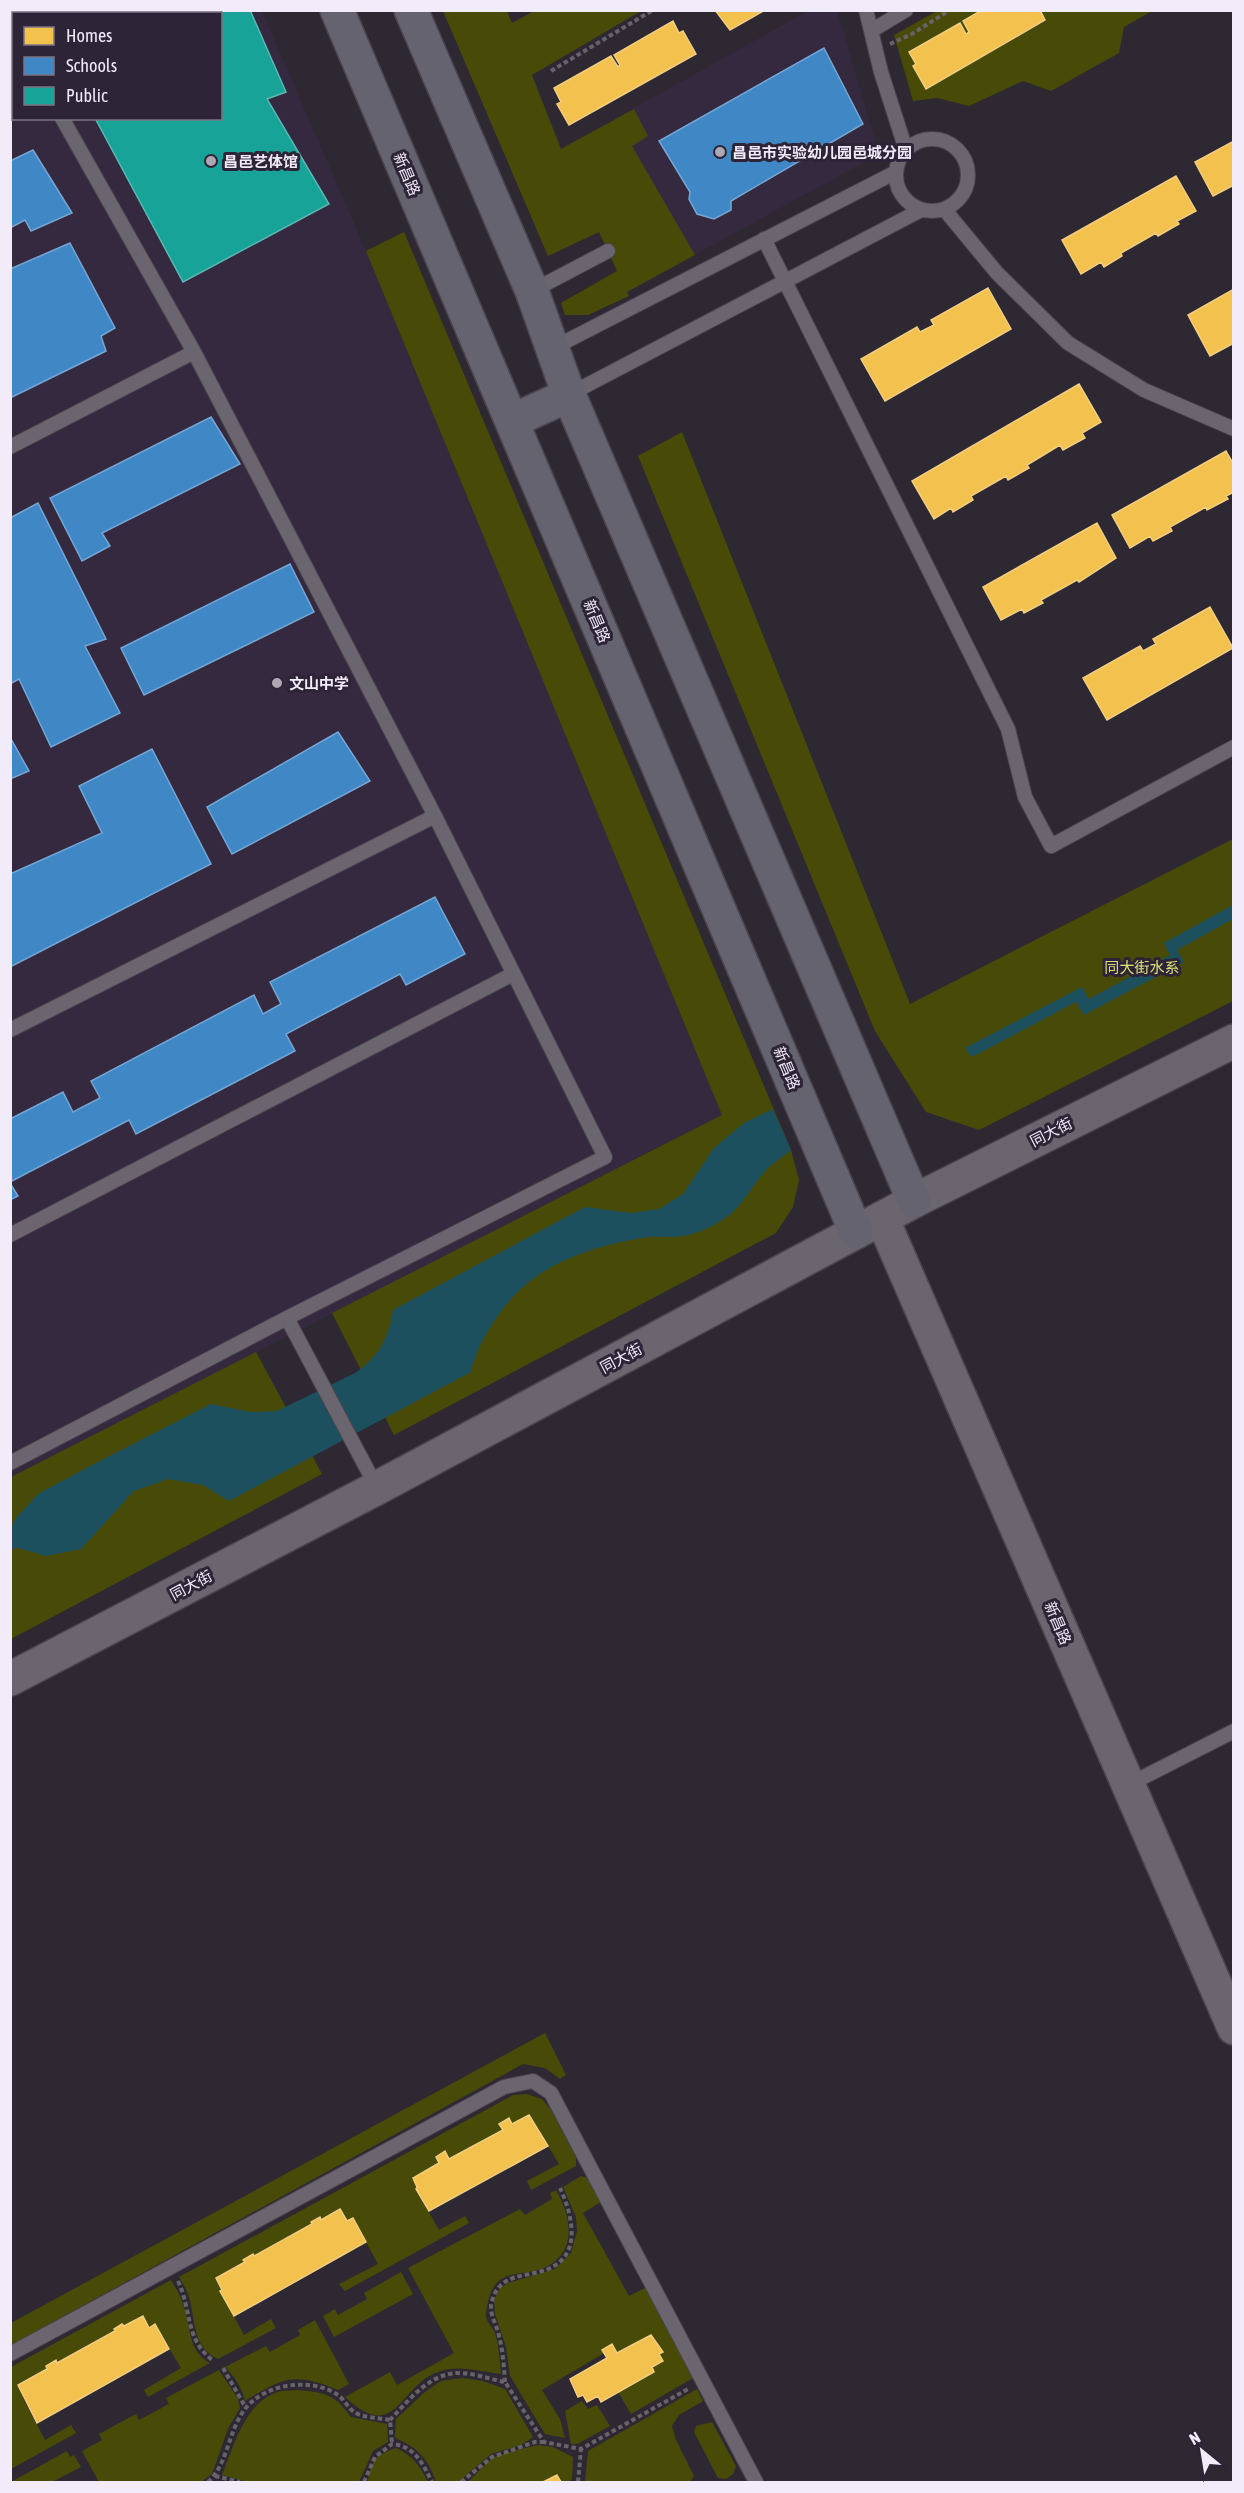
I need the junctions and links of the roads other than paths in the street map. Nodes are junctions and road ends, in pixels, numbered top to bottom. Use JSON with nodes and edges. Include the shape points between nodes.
{"nodes":[{"id":1,"x":337,"y":10,"type":"edge"},
{"id":2,"x":411,"y":10,"type":"edge"},
{"id":3,"x":866,"y":10,"type":"edge"},
{"id":4,"x":906,"y":10,"type":"edge"},
{"id":5,"x":871,"y":30,"type":"junction"},
{"id":6,"x":63,"y":120,"type":"edge"},
{"id":7,"x":906,"y":150,"type":"junction"},
{"id":8,"x":896,"y":172,"type":"junction"},
{"id":9,"x":944,"y":209,"type":"junction"},
{"id":10,"x":921,"y":210,"type":"junction"},
{"id":11,"x":764,"y":239,"type":"junction"},
{"id":12,"x":608,"y":251,"type":"dead end"},
{"id":13,"x":785,"y":281,"type":"junction"},
{"id":14,"x":532,"y":291,"type":"junction"},
{"id":15,"x":553,"y":348,"type":"junction"},
{"id":16,"x":194,"y":352,"type":"junction"},
{"id":17,"x":569,"y":395,"type":"junction"},
{"id":18,"x":512,"y":421,"type":"junction"},
{"id":19,"x":1233,"y":429,"type":"edge"},
{"id":20,"x":10,"y":447,"type":"edge"},
{"id":21,"x":1233,"y":747,"type":"edge"},
{"id":22,"x":435,"y":816,"type":"junction"},
{"id":23,"x":513,"y":974,"type":"junction"},
{"id":24,"x":10,"y":1030,"type":"edge"},
{"id":25,"x":1233,"y":1041,"type":"edge"},
{"id":26,"x":914,"y":1201,"type":"junction"},
{"id":27,"x":869,"y":1225,"type":"junction"},
{"id":28,"x":10,"y":1234,"type":"edge"},
{"id":29,"x":288,"y":1318,"type":"junction"},
{"id":30,"x":10,"y":1463,"type":"edge"},
{"id":31,"x":377,"y":1488,"type":"junction"},
{"id":32,"x":10,"y":1679,"type":"edge"},
{"id":33,"x":1233,"y":1731,"type":"edge"},
{"id":34,"x":1128,"y":1785,"type":"junction"},
{"id":35,"x":1233,"y":2028,"type":"edge"},
{"id":36,"x":10,"y":2354,"type":"edge"},
{"id":37,"x":756,"y":2482,"type":"edge"}],
"edges":[{"from":1,"to":18,"type":"main road","name":"新昌路"},
{"from":2,"to":14,"type":"main road"},
{"from":3,"to":5,"type":"lane"},
{"from":4,"to":5,"type":"lane"},
{"from":5,"to":7,"type":"lane"},
{"from":6,"to":16,"type":"lane"},
{"from":7,"to":8,"type":"lane"},
{"from":7,"to":9,"type":"lane","via":[[927,139],[939,140],[959,151],[966,161],[967,184],[962,195]]},
{"from":8,"to":10,"type":"lane","via":[[902,195]]},
{"from":8,"to":11,"type":"lane"},
{"from":9,"to":10,"type":"lane"},
{"from":9,"to":19,"type":"lane","via":[[997,273],[1068,343],[1144,390]]},
{"from":10,"to":13,"type":"lane"},
{"from":11,"to":13,"type":"lane"},
{"from":11,"to":15,"type":"lane"},
{"from":12,"to":14,"type":"lane"},
{"from":13,"to":17,"type":"lane"},
{"from":13,"to":21,"type":"lane","via":[[1008,729],[1025,796],[1051,846]]},
{"from":14,"to":15,"type":"main road"},
{"from":15,"to":17,"type":"main road"},
{"from":16,"to":20,"type":"lane"},
{"from":16,"to":22,"type":"lane"},
{"from":17,"to":18,"type":"main road"},
{"from":17,"to":26,"type":"main road"},
{"from":18,"to":27,"type":"main road","name":"新昌路"},
{"from":22,"to":23,"type":"lane"},
{"from":22,"to":24,"type":"lane"},
{"from":23,"to":28,"type":"lane"},
{"from":23,"to":29,"type":"lane","via":[[605,1156]]},
{"from":25,"to":26,"type":"street","name":"同大街"},
{"from":26,"to":27,"type":"street","name":"同大街"},
{"from":27,"to":31,"type":"street","name":"同大街"},
{"from":27,"to":34,"type":"street","name":"新昌路"},
{"from":29,"to":30,"type":"lane"},
{"from":29,"to":31,"type":"lane"},
{"from":31,"to":32,"type":"street","name":"同大街"},
{"from":33,"to":34,"type":"lane"},
{"from":34,"to":35,"type":"street","name":"新昌路"},
{"from":36,"to":37,"type":"lane","via":[[504,2087],[533,2081],[551,2093]]}]}
